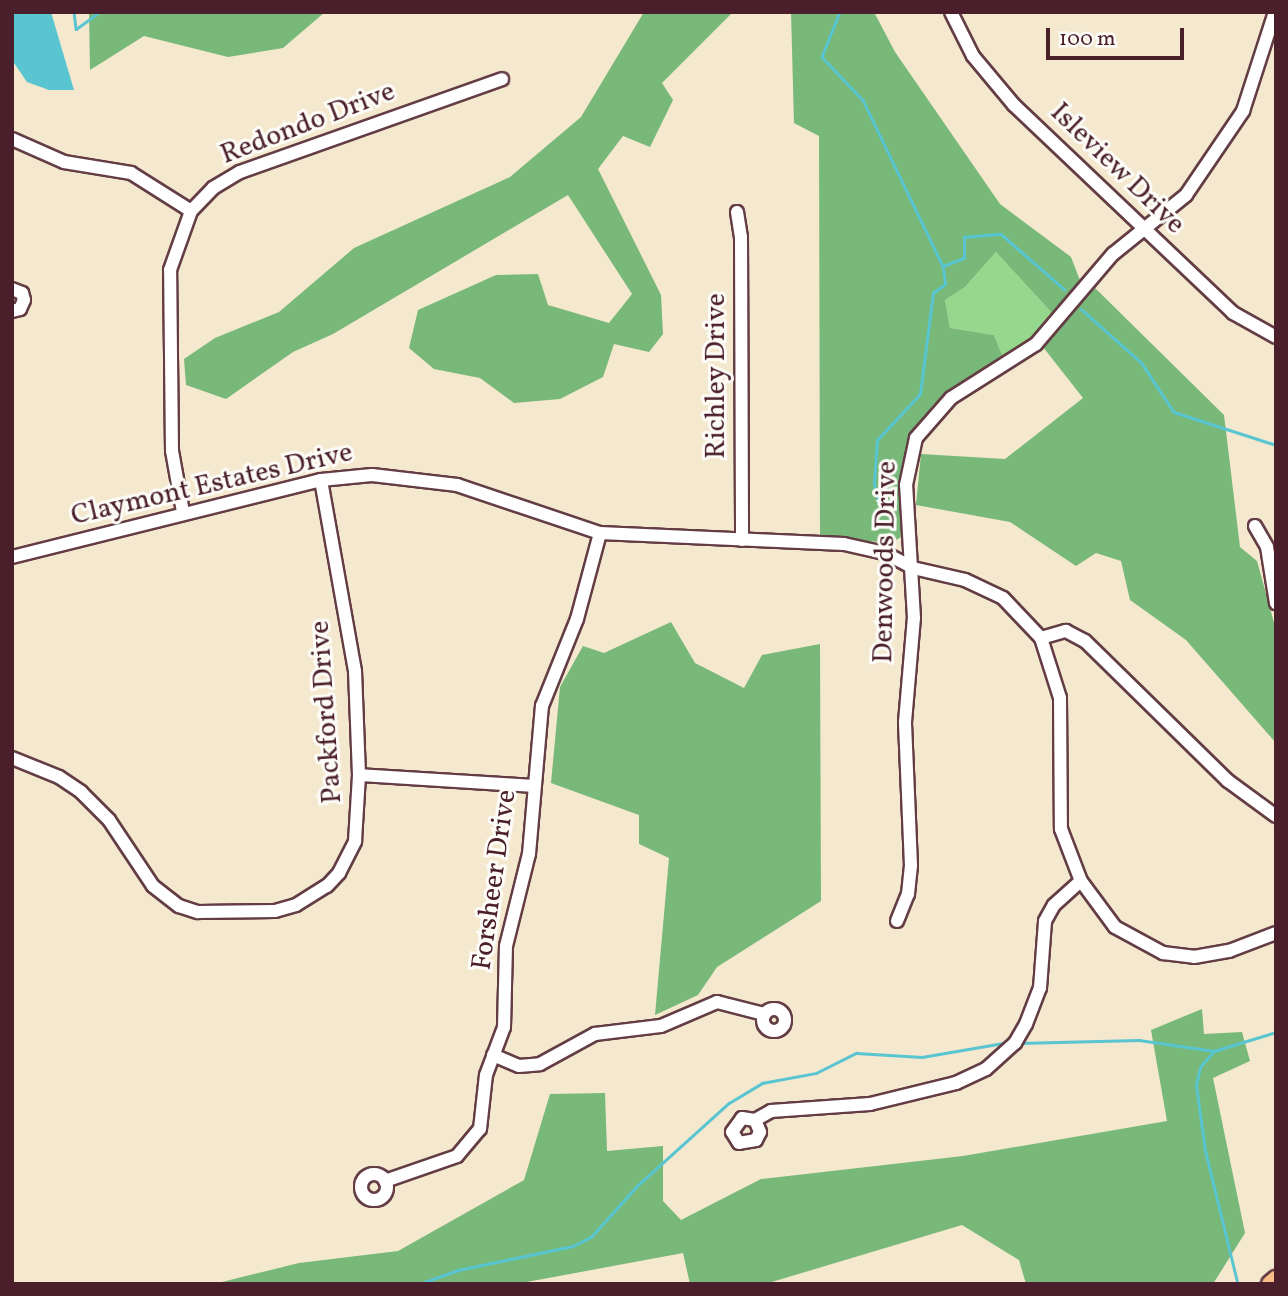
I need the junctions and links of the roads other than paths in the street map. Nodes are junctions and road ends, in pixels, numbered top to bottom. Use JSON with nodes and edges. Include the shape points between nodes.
{"nodes":[{"id":1,"x":951,"y":12,"type":"edge"},
{"id":2,"x":1275,"y":12,"type":"edge"},
{"id":3,"x":502,"y":79,"type":"dead end"},
{"id":4,"x":12,"y":139,"type":"edge"},
{"id":5,"x":191,"y":211,"type":"junction"},
{"id":6,"x":737,"y":212,"type":"dead end"},
{"id":7,"x":1147,"y":232,"type":"junction"},
{"id":8,"x":12,"y":289,"type":"edge"},
{"id":9,"x":12,"y":311,"type":"edge"},
{"id":10,"x":1276,"y":337,"type":"edge"},
{"id":11,"x":321,"y":480,"type":"junction"},
{"id":12,"x":183,"y":512,"type":"junction"},
{"id":13,"x":1255,"y":526,"type":"dead end"},
{"id":14,"x":600,"y":533,"type":"junction"},
{"id":15,"x":742,"y":540,"type":"junction"},
{"id":16,"x":12,"y":556,"type":"edge"},
{"id":17,"x":913,"y":568,"type":"junction"},
{"id":18,"x":1276,"y":603,"type":"edge"},
{"id":19,"x":1041,"y":638,"type":"junction"},
{"id":20,"x":12,"y":758,"type":"edge"},
{"id":21,"x":359,"y":775,"type":"junction"},
{"id":22,"x":533,"y":786,"type":"junction"},
{"id":23,"x":1276,"y":816,"type":"edge"},
{"id":24,"x":1081,"y":881,"type":"junction"},
{"id":25,"x":897,"y":921,"type":"dead end"},
{"id":26,"x":1276,"y":933,"type":"edge"},
{"id":27,"x":764,"y":1014,"type":"dead end"},
{"id":28,"x":493,"y":1055,"type":"junction"},
{"id":29,"x":755,"y":1120,"type":"dead end"},
{"id":30,"x":385,"y":1181,"type":"dead end"},
{"id":31,"x":1276,"y":1279,"type":"edge"},
{"id":32,"x":1270,"y":1284,"type":"edge"}],
"edges":[{"from":1,"to":7,"type":"street","name":"Isleview Drive","via":[[968,47],[1000,90]]},
{"from":2,"to":7,"type":"street","name":"Denwoods Drive","via":[[1253,86],[1229,137],[1186,195]]},
{"from":3,"to":5,"type":"street","name":"Redondo Drive","via":[[240,173],[213,188]]},
{"from":4,"to":5,"type":"street","via":[[64,162],[131,173]]},
{"from":5,"to":12,"type":"street","name":"Redondo Drive","via":[[170,270],[172,451]]},
{"from":6,"to":15,"type":"street","name":"Richley Drive","via":[[741,237]]},
{"from":7,"to":10,"type":"street","name":"Isleview Drive","via":[[1233,313]]},
{"from":7,"to":17,"type":"street","name":"Denwoods Drive","via":[[1113,254],[1036,344],[951,398],[924,427],[911,451],[906,485]]},
{"from":8,"to":9,"type":"street","via":[[22,293],[24,300]]},
{"from":11,"to":12,"type":"street","name":"Claymont Estates Drive"},
{"from":11,"to":14,"type":"street","name":"Claymont Estates Drive","via":[[391,475],[435,480]]},
{"from":11,"to":21,"type":"street","name":"Packford Drive","via":[[355,671]]},
{"from":12,"to":16,"type":"street","name":"Claymont Estates Drive"},
{"from":13,"to":18,"type":"street","via":[[1267,547]]},
{"from":14,"to":15,"type":"street","name":"Claymont Estates Drive"},
{"from":14,"to":22,"type":"street","name":"Forsheer Drive","via":[[577,619],[544,697]]},
{"from":15,"to":17,"type":"street","name":"Claymont Estates Drive","via":[[844,544],[901,558]]},
{"from":17,"to":19,"type":"street","name":"Claymont Estates Drive","via":[[965,580],[1003,598]]},
{"from":17,"to":25,"type":"street","name":"Denwoods Drive","via":[[914,618],[905,722],[911,866],[908,894]]},
{"from":19,"to":23,"type":"street","via":[[1066,631],[1085,641],[1228,781]]},
{"from":19,"to":24,"type":"street","name":"Claymont Estates Drive","via":[[1060,698],[1061,829]]},
{"from":20,"to":21,"type":"street","name":"Packford Drive","via":[[59,777],[81,792],[109,820],[153,886],[167,899],[198,912],[275,911],[296,905],[327,886],[355,841]]},
{"from":21,"to":22,"type":"street"},
{"from":22,"to":28,"type":"street","name":"Forsheer Drive","via":[[528,854],[506,946],[505,1027]]},
{"from":24,"to":26,"type":"street","name":"Claymont Estates Drive","via":[[1115,927],[1163,953],[1213,955]]},
{"from":24,"to":29,"type":"street","via":[[1054,905],[1045,921],[1040,988],[1026,1024],[1015,1042],[986,1069],[949,1085],[870,1104],[771,1111]]},
{"from":27,"to":28,"type":"street","via":[[717,1002],[661,1026],[595,1034],[540,1063],[519,1066]]},
{"from":28,"to":30,"type":"street","name":"Forsheer Drive","via":[[486,1075],[484,1118],[466,1149],[447,1161]]},
{"from":31,"to":32,"type":"main road"}]}
